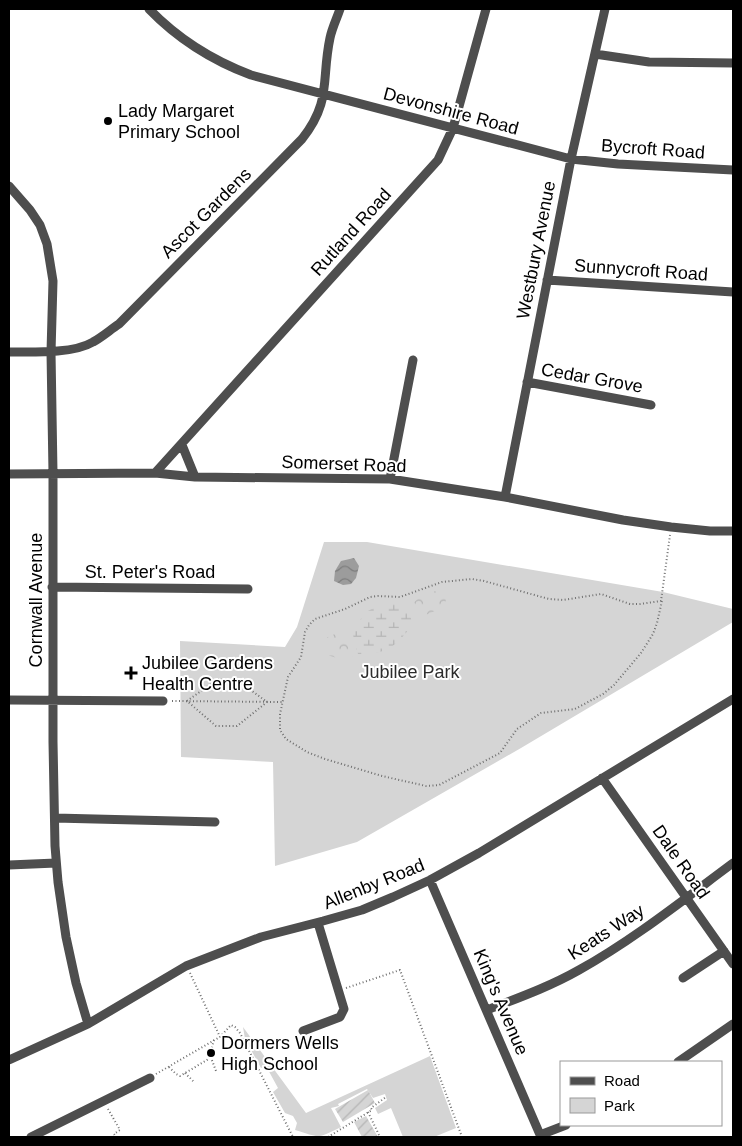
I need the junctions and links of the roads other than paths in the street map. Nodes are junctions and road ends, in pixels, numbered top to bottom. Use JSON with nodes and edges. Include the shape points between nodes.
{"nodes":[{"id":1,"x":148,"y":9,"type":"edge"},
{"id":2,"x":340,"y":9,"type":"edge"},
{"id":3,"x":486,"y":9,"type":"edge"},
{"id":4,"x":604,"y":9,"type":"edge"},
{"id":5,"x":595,"y":54,"type":"junction"},
{"id":6,"x":733,"y":63,"type":"edge"},
{"id":7,"x":324,"y":94,"type":"junction"},
{"id":8,"x":453,"y":128,"type":"junction"},
{"id":9,"x":570,"y":159,"type":"junction"},
{"id":10,"x":733,"y":170,"type":"edge"},
{"id":11,"x":9,"y":186,"type":"edge"},
{"id":12,"x":547,"y":280,"type":"junction"},
{"id":13,"x":733,"y":292,"type":"edge"},
{"id":14,"x":9,"y":352,"type":"edge"},
{"id":15,"x":51,"y":352,"type":"junction"},
{"id":16,"x":413,"y":360,"type":"dead end"},
{"id":17,"x":527,"y":382,"type":"junction"},
{"id":18,"x":651,"y":405,"type":"dead end"},
{"id":19,"x":182,"y":445,"type":"junction"},
{"id":20,"x":53,"y":473,"type":"junction"},
{"id":21,"x":155,"y":473,"type":"junction"},
{"id":22,"x":9,"y":474,"type":"edge"},
{"id":23,"x":195,"y":477,"type":"junction"},
{"id":24,"x":390,"y":479,"type":"junction"},
{"id":25,"x":504,"y":497,"type":"junction"},
{"id":26,"x":733,"y":531,"type":"edge"},
{"id":27,"x":52,"y":587,"type":"junction"},
{"id":28,"x":248,"y":589,"type":"dead end"},
{"id":29,"x":53,"y":699,"type":"junction"},
{"id":30,"x":733,"y":699,"type":"edge"},
{"id":31,"x":9,"y":700,"type":"edge"},
{"id":32,"x":163,"y":701,"type":"road end"},
{"id":33,"x":602,"y":778,"type":"junction"},
{"id":34,"x":55,"y":818,"type":"junction"},
{"id":35,"x":216,"y":822,"type":"dead end"},
{"id":36,"x":56,"y":863,"type":"junction"},
{"id":37,"x":733,"y":864,"type":"edge"},
{"id":38,"x":9,"y":865,"type":"edge"},
{"id":39,"x":430,"y":880,"type":"junction"},
{"id":40,"x":686,"y":897,"type":"junction"},
{"id":41,"x":318,"y":923,"type":"junction"},
{"id":42,"x":724,"y":951,"type":"junction"},
{"id":43,"x":733,"y":964,"type":"edge"},
{"id":44,"x":683,"y":978,"type":"dead end"},
{"id":45,"x":487,"y":1010,"type":"junction"},
{"id":46,"x":88,"y":1024,"type":"junction"},
{"id":47,"x":733,"y":1024,"type":"edge"},
{"id":48,"x":303,"y":1031,"type":"dead end"},
{"id":49,"x":9,"y":1060,"type":"edge"},
{"id":50,"x":679,"y":1061,"type":"edge"},
{"id":51,"x":150,"y":1078,"type":"road end"},
{"id":52,"x":564,"y":1126,"type":"edge"},
{"id":53,"x":540,"y":1136,"type":"edge"},
{"id":54,"x":31,"y":1137,"type":"edge"}],
"edges":[{"from":1,"to":7,"type":"street","name":"Devonshire Road","via":[[189,44],[222,63],[251,75]]},
{"from":2,"to":7,"type":"street","name":"Ascot Gardens","via":[[330,38]]},
{"from":3,"to":8,"type":"street","name":"Rutland Road"},
{"from":4,"to":5,"type":"street","name":"Westbury Avenue"},
{"from":5,"to":6,"type":"street","via":[[649,62]]},
{"from":5,"to":9,"type":"street","name":"Westbury Avenue"},
{"from":7,"to":8,"type":"street","name":"Devonshire Road"},
{"from":7,"to":15,"type":"street","name":"Ascot Gardens","via":[[315,120],[302,139],[119,324],[92,344]]},
{"from":8,"to":9,"type":"street","name":"Devonshire Road"},
{"from":8,"to":19,"type":"street","name":"Rutland Road","via":[[438,160]]},
{"from":9,"to":10,"type":"street","name":"Bycroft Road"},
{"from":9,"to":12,"type":"street","name":"Westbury Avenue"},
{"from":11,"to":15,"type":"street","name":"Cornwall Avenue","via":[[30,210],[48,244],[54,281]]},
{"from":12,"to":13,"type":"street","name":"Sunnycroft Road"},
{"from":12,"to":17,"type":"street","name":"Westbury Avenue"},
{"from":14,"to":15,"type":"street","name":"Ascot Gardens"},
{"from":15,"to":20,"type":"street","name":"Cornwall Avenue"},
{"from":16,"to":24,"type":"street"},
{"from":17,"to":18,"type":"street","name":"Cedar Grove"},
{"from":17,"to":25,"type":"street","name":"Westbury Avenue"},
{"from":19,"to":21,"type":"street","name":"Rutland Road"},
{"from":19,"to":23,"type":"street"},
{"from":20,"to":21,"type":"street","name":"Somerset Road"},
{"from":20,"to":22,"type":"street","name":"Somerset Road"},
{"from":20,"to":27,"type":"street","name":"Cornwall Avenue"},
{"from":21,"to":23,"type":"street","name":"Somerset Road"},
{"from":23,"to":24,"type":"street","name":"Somerset Road"},
{"from":24,"to":25,"type":"street","name":"Somerset Road"},
{"from":25,"to":26,"type":"street","name":"Somerset Road","via":[[623,520]]},
{"from":27,"to":28,"type":"street","name":"St. Peter's Road"},
{"from":27,"to":29,"type":"street","name":"Cornwall Avenue"},
{"from":29,"to":31,"type":"street"},
{"from":29,"to":32,"type":"street"},
{"from":29,"to":34,"type":"street","name":"Cornwall Avenue"},
{"from":30,"to":33,"type":"street","name":"Allenby Road"},
{"from":33,"to":39,"type":"street","name":"Allenby Road"},
{"from":33,"to":40,"type":"street","name":"Dale Road"},
{"from":34,"to":35,"type":"street"},
{"from":34,"to":36,"type":"street","name":"Cornwall Avenue"},
{"from":36,"to":38,"type":"street"},
{"from":36,"to":46,"type":"street","name":"Cornwall Avenue","via":[[66,937]]},
{"from":37,"to":40,"type":"street","name":"Keats Way"},
{"from":39,"to":41,"type":"street","name":"Allenby Road","via":[[362,910]]},
{"from":39,"to":45,"type":"street","name":"King's Avenue"},
{"from":40,"to":42,"type":"street","name":"Dale Road"},
{"from":40,"to":45,"type":"street","name":"Keats Way","via":[[579,970],[536,992]]},
{"from":41,"to":46,"type":"street","name":"Allenby Road","via":[[261,937],[186,966]]},
{"from":41,"to":48,"type":"street","via":[[344,1009],[340,1017]]},
{"from":42,"to":43,"type":"street","name":"Dale Road"},
{"from":42,"to":44,"type":"street"},
{"from":45,"to":53,"type":"street","name":"King's Avenue"},
{"from":46,"to":49,"type":"street","name":"Allenby Road"},
{"from":47,"to":50,"type":"street"},
{"from":51,"to":54,"type":"street"},
{"from":52,"to":53,"type":"street"}]}
